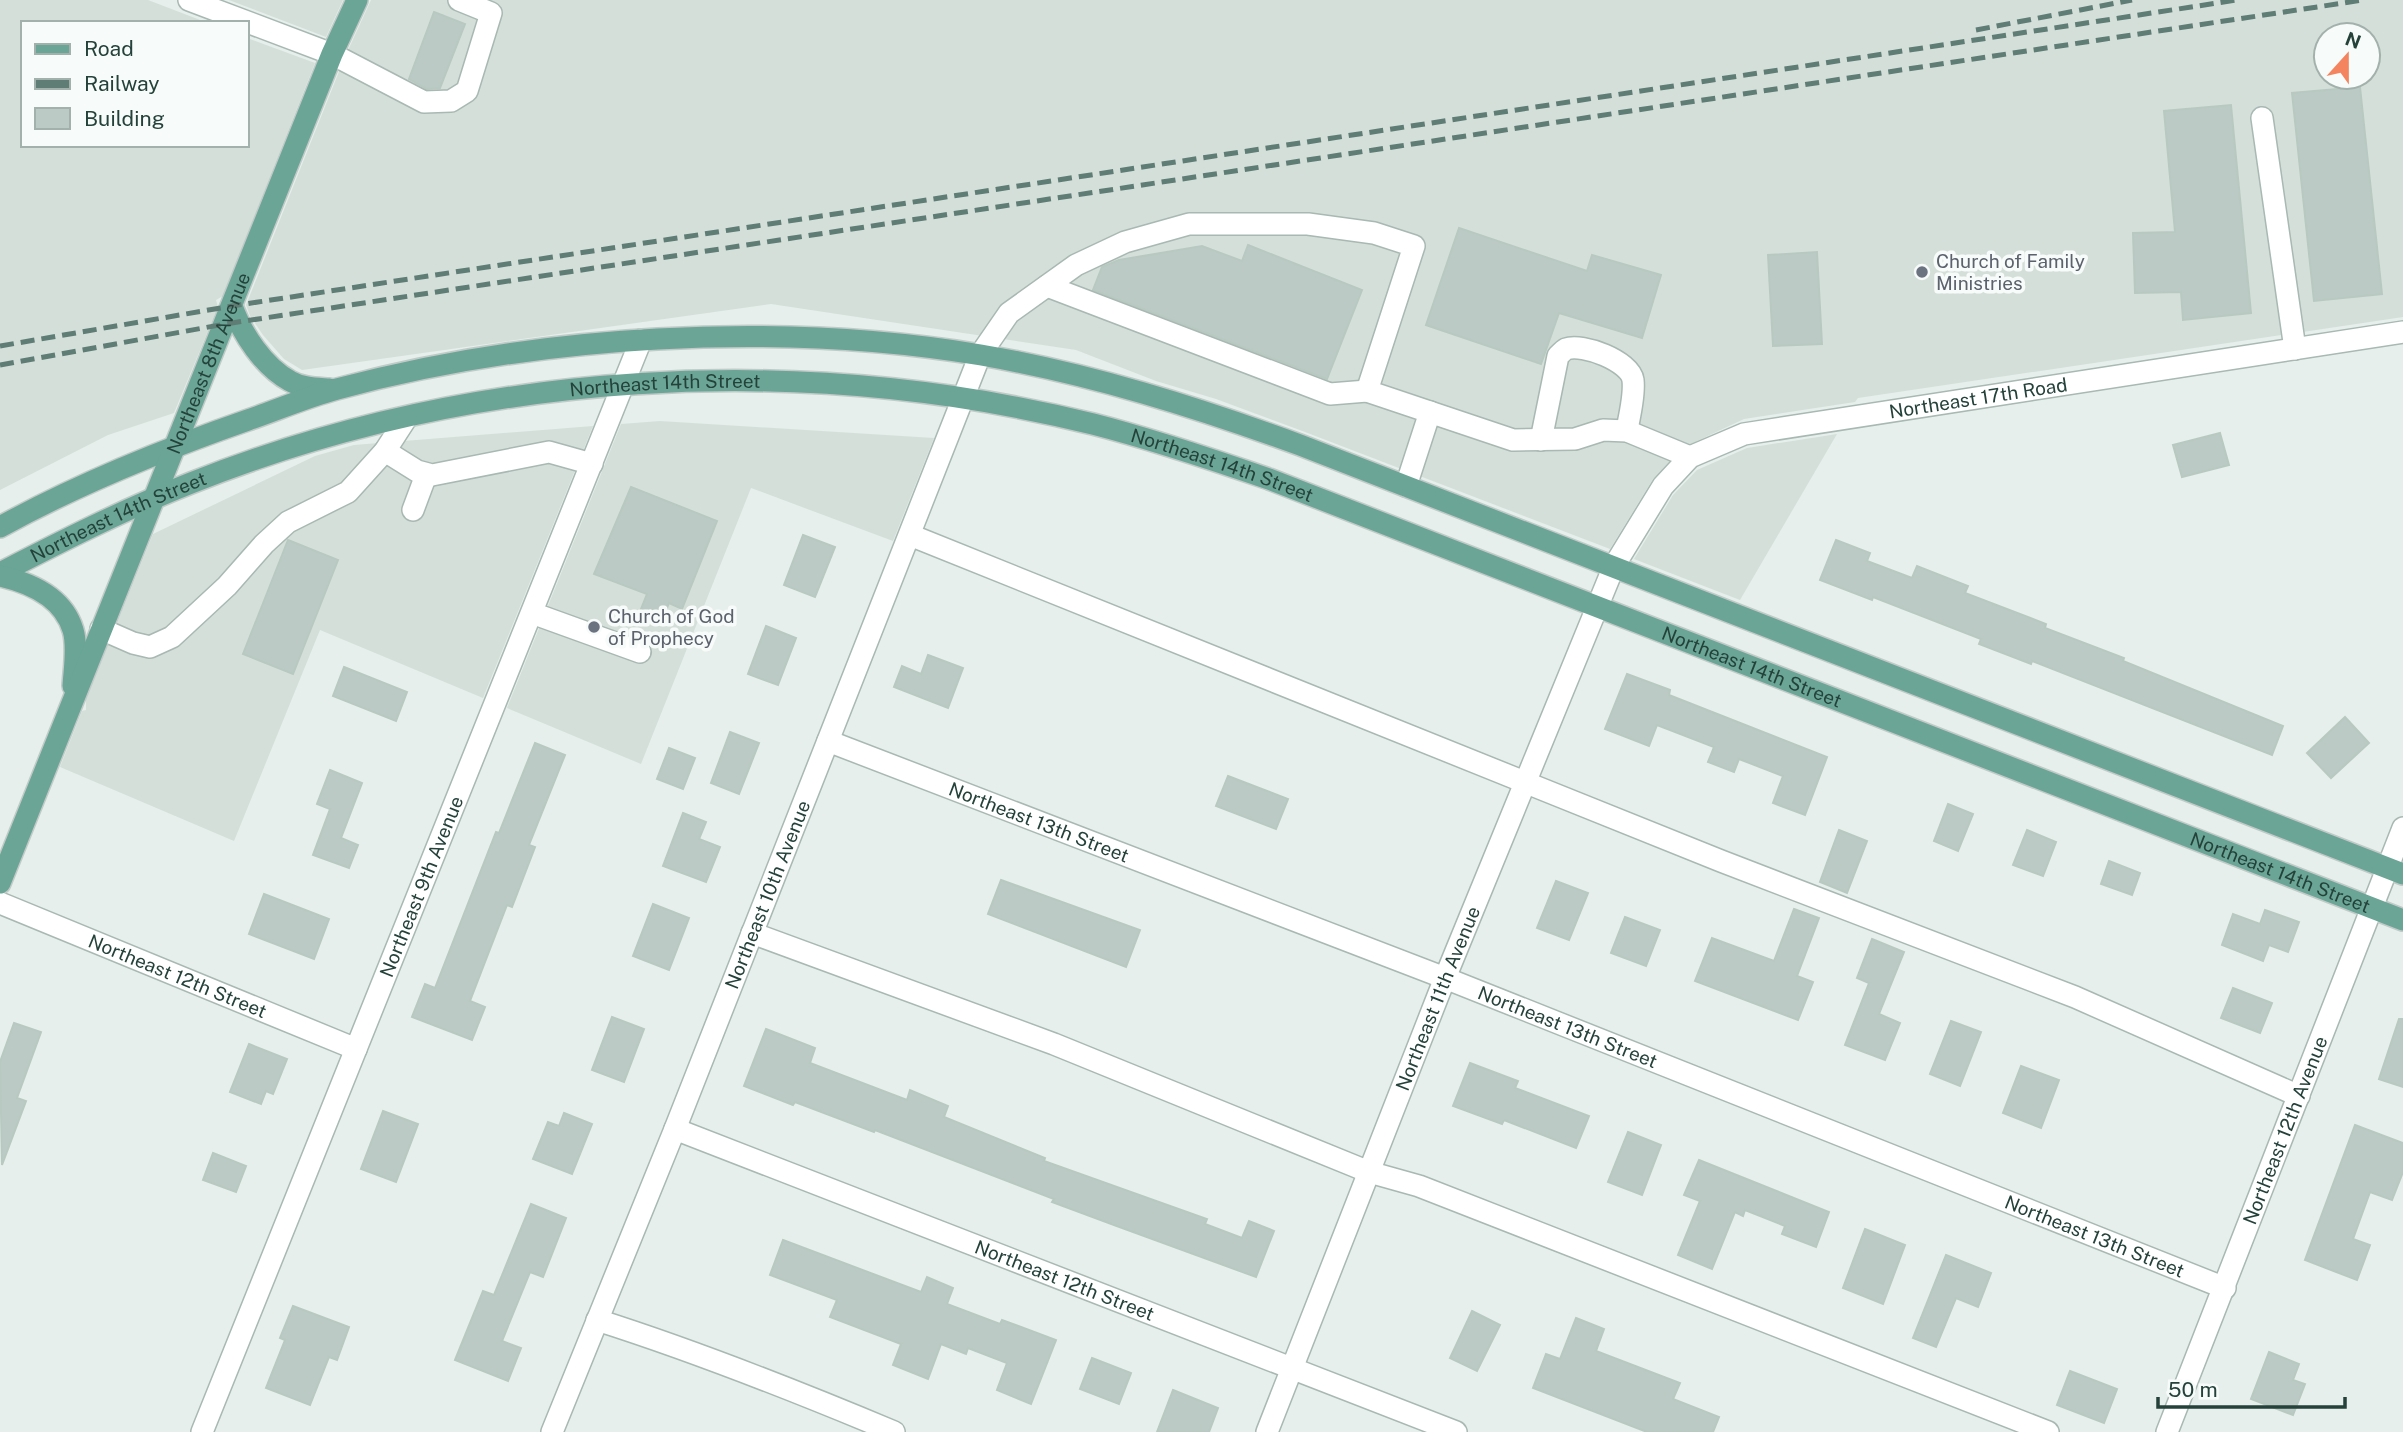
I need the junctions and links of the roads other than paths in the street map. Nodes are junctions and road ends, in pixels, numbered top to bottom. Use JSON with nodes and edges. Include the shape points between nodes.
{"nodes":[{"id":1,"x":189,"y":0,"type":"edge"},
{"id":2,"x":357,"y":0,"type":"edge"},
{"id":3,"x":459,"y":0,"type":"edge"},
{"id":4,"x":245,"y":21,"type":"edge"},
{"id":5,"x":248,"y":22,"type":"edge"},
{"id":6,"x":332,"y":54,"type":"junction"},
{"id":7,"x":2262,"y":118,"type":"dead end"},
{"id":8,"x":1047,"y":286,"type":"junction"},
{"id":9,"x":232,"y":306,"type":"junction"},
{"id":10,"x":2403,"y":332,"type":"edge"},
{"id":11,"x":641,"y":340,"type":"junction"},
{"id":12,"x":2295,"y":349,"type":"junction"},
{"id":13,"x":980,"y":355,"type":"junction"},
{"id":14,"x":623,"y":385,"type":"junction"},
{"id":15,"x":335,"y":390,"type":"junction"},
{"id":16,"x":1367,"y":391,"type":"junction"},
{"id":17,"x":964,"y":398,"type":"junction"},
{"id":18,"x":1430,"y":412,"type":"junction"},
{"id":19,"x":407,"y":417,"type":"junction"},
{"id":20,"x":1627,"y":431,"type":"junction"},
{"id":21,"x":1541,"y":440,"type":"junction"},
{"id":22,"x":175,"y":445,"type":"junction"},
{"id":23,"x":385,"y":451,"type":"junction"},
{"id":24,"x":1690,"y":457,"type":"junction"},
{"id":25,"x":592,"y":464,"type":"junction"},
{"id":26,"x":426,"y":475,"type":"junction"},
{"id":27,"x":1406,"y":486,"type":"junction"},
{"id":28,"x":153,"y":498,"type":"junction"},
{"id":29,"x":413,"y":510,"type":"dead end"},
{"id":30,"x":0,"y":527,"type":"edge"},
{"id":31,"x":910,"y":535,"type":"junction"},
{"id":32,"x":1614,"y":566,"type":"junction"},
{"id":33,"x":0,"y":575,"type":"edge"},
{"id":34,"x":1598,"y":607,"type":"junction"},
{"id":35,"x":532,"y":613,"type":"junction"},
{"id":36,"x":101,"y":629,"type":"junction"},
{"id":37,"x":640,"y":652,"type":"dead end"},
{"id":38,"x":73,"y":697,"type":"junction"},
{"id":39,"x":828,"y":741,"type":"junction"},
{"id":40,"x":1526,"y":781,"type":"junction"},
{"id":41,"x":2403,"y":828,"type":"edge"},
{"id":42,"x":2395,"y":871,"type":"edge"},
{"id":43,"x":0,"y":883,"type":"edge"},
{"id":44,"x":0,"y":903,"type":"edge"},
{"id":45,"x":2372,"y":908,"type":"junction"},
{"id":46,"x":2403,"y":920,"type":"edge"},
{"id":47,"x":752,"y":933,"type":"junction"},
{"id":48,"x":1445,"y":978,"type":"junction"},
{"id":49,"x":356,"y":1049,"type":"junction"},
{"id":50,"x":2299,"y":1096,"type":"junction"},
{"id":51,"x":675,"y":1129,"type":"junction"},
{"id":52,"x":1369,"y":1172,"type":"junction"},
{"id":53,"x":2225,"y":1288,"type":"junction"},
{"id":54,"x":597,"y":1320,"type":"junction"},
{"id":55,"x":1292,"y":1368,"type":"junction"},
{"id":56,"x":202,"y":1432,"type":"edge"},
{"id":57,"x":552,"y":1432,"type":"edge"},
{"id":58,"x":894,"y":1432,"type":"edge"},
{"id":59,"x":1267,"y":1432,"type":"edge"},
{"id":60,"x":1456,"y":1432,"type":"edge"},
{"id":61,"x":2048,"y":1432,"type":"edge"},
{"id":62,"x":2167,"y":1432,"type":"edge"}],
"edges":[{"from":1,"to":4,"type":"street"},
{"from":2,"to":6,"type":"main road","name":"Northeast 8th Avenue"},
{"from":3,"to":6,"type":"street","via":[[491,13],[467,91],[451,101],[424,102]]},
{"from":5,"to":6,"type":"street"},
{"from":6,"to":9,"type":"main road","name":"Northeast 8th Avenue"},
{"from":7,"to":12,"type":"street"},
{"from":8,"to":13,"type":"street","name":"Northeast 10th Avenue","via":[[1009,313]]},
{"from":8,"to":16,"type":"street","via":[[1330,394]]},
{"from":8,"to":16,"type":"street","name":"Northeast 10th Avenue","via":[[1076,265],[1125,242],[1189,224],[1308,224],[1374,233],[1414,246]]},
{"from":9,"to":15,"type":"main road","via":[[239,324],[276,370],[291,382]]},
{"from":9,"to":22,"type":"main road","name":"Northeast 8th Avenue"},
{"from":10,"to":12,"type":"street","name":"Northeast 17th Road"},
{"from":11,"to":13,"type":"main road","name":"Northeast 14th Street","via":[[806,338]]},
{"from":11,"to":14,"type":"street","name":"Northeast 9th Avenue"},
{"from":11,"to":15,"type":"main road","name":"Northeast 14th Street","via":[[444,365]]},
{"from":12,"to":24,"type":"street","name":"Northeast 17th Road","via":[[1744,434]]},
{"from":13,"to":17,"type":"street","name":"Northeast 10th Avenue"},
{"from":13,"to":27,"type":"main road","name":"Northeast 14th Street","via":[[1122,387],[1211,413]]},
{"from":14,"to":17,"type":"main road","name":"Northeast 14th Street","via":[[818,382]]},
{"from":14,"to":19,"type":"main road","name":"Northeast 14th Street","via":[[556,391]]},
{"from":14,"to":25,"type":"street","name":"Northeast 9th Avenue"},
{"from":15,"to":22,"type":"main road","name":"Northeast 14th Street"},
{"from":16,"to":18,"type":"street"},
{"from":17,"to":31,"type":"street","name":"Northeast 10th Avenue"},
{"from":17,"to":34,"type":"main road","name":"Northeast 14th Street","via":[[1093,424],[1199,455]]},
{"from":18,"to":21,"type":"street","via":[[1513,440]]},
{"from":18,"to":27,"type":"street"},
{"from":19,"to":23,"type":"street"},
{"from":19,"to":28,"type":"main road","name":"Northeast 14th Street","via":[[267,456]]},
{"from":20,"to":21,"type":"street"},
{"from":20,"to":21,"type":"street","via":[[1633,379],[1627,369],[1617,360],[1565,349],[1558,356]]},
{"from":20,"to":24,"type":"street"},
{"from":22,"to":28,"type":"main road","name":"Northeast 8th Avenue"},
{"from":22,"to":30,"type":"main road","name":"Northeast 14th Street"},
{"from":23,"to":26,"type":"street"},
{"from":23,"to":36,"type":"street","via":[[348,492],[288,522],[172,637],[150,647]]},
{"from":24,"to":32,"type":"street","name":"Northeast 17th Road","via":[[1664,486]]},
{"from":25,"to":26,"type":"street","via":[[549,452]]},
{"from":25,"to":35,"type":"street","name":"Northeast 9th Avenue"},
{"from":26,"to":29,"type":"street"},
{"from":27,"to":32,"type":"main road","name":"Northeast 14th Street"},
{"from":28,"to":33,"type":"main road","name":"Northeast 14th Street"},
{"from":28,"to":36,"type":"main road","name":"Northeast 8th Avenue"},
{"from":31,"to":39,"type":"street","name":"Northeast 10th Avenue"},
{"from":31,"to":40,"type":"street"},
{"from":32,"to":34,"type":"street","name":"Northeast 11th Avenue"},
{"from":32,"to":42,"type":"main road","name":"Northeast 14th Street"},
{"from":33,"to":38,"type":"main road","via":[[39,588],[66,616],[74,632]]},
{"from":34,"to":40,"type":"street","name":"Northeast 11th Avenue"},
{"from":34,"to":45,"type":"main road","name":"Northeast 14th Street"},
{"from":35,"to":37,"type":"street"},
{"from":35,"to":49,"type":"street","name":"Northeast 9th Avenue"},
{"from":36,"to":38,"type":"main road","name":"Northeast 8th Avenue"},
{"from":38,"to":43,"type":"main road","name":"Northeast 8th Avenue"},
{"from":39,"to":47,"type":"street","name":"Northeast 10th Avenue"},
{"from":39,"to":48,"type":"street","name":"Northeast 13th Street"},
{"from":40,"to":48,"type":"street","name":"Northeast 11th Avenue"},
{"from":40,"to":50,"type":"street","via":[[2075,998]]},
{"from":41,"to":42,"type":"street","name":"Northeast 12th Avenue"},
{"from":42,"to":45,"type":"street","name":"Northeast 12th Avenue"},
{"from":44,"to":49,"type":"street","name":"Northeast 12th Street"},
{"from":45,"to":46,"type":"main road","name":"Northeast 14th Street"},
{"from":45,"to":50,"type":"street","name":"Northeast 12th Avenue"},
{"from":47,"to":51,"type":"street","name":"Northeast 10th Avenue"},
{"from":47,"to":52,"type":"street","via":[[1054,1044]]},
{"from":48,"to":52,"type":"street","name":"Northeast 11th Avenue"},
{"from":48,"to":53,"type":"street","name":"Northeast 13th Street"},
{"from":49,"to":56,"type":"street","name":"Northeast 9th Avenue"},
{"from":50,"to":53,"type":"street","name":"Northeast 12th Avenue"},
{"from":51,"to":54,"type":"street","name":"Northeast 10th Avenue"},
{"from":51,"to":55,"type":"street","name":"Northeast 12th Street"},
{"from":52,"to":55,"type":"street","name":"Northeast 11th Avenue"},
{"from":52,"to":61,"type":"street","via":[[1453,1199]]},
{"from":53,"to":62,"type":"street","name":"Northeast 12th Avenue"},
{"from":54,"to":57,"type":"street","name":"Northeast 10th Avenue"},
{"from":54,"to":58,"type":"street"},
{"from":55,"to":59,"type":"street","name":"Northeast 11th Avenue"},
{"from":55,"to":60,"type":"street","name":"Northeast 12th Street"}]}
